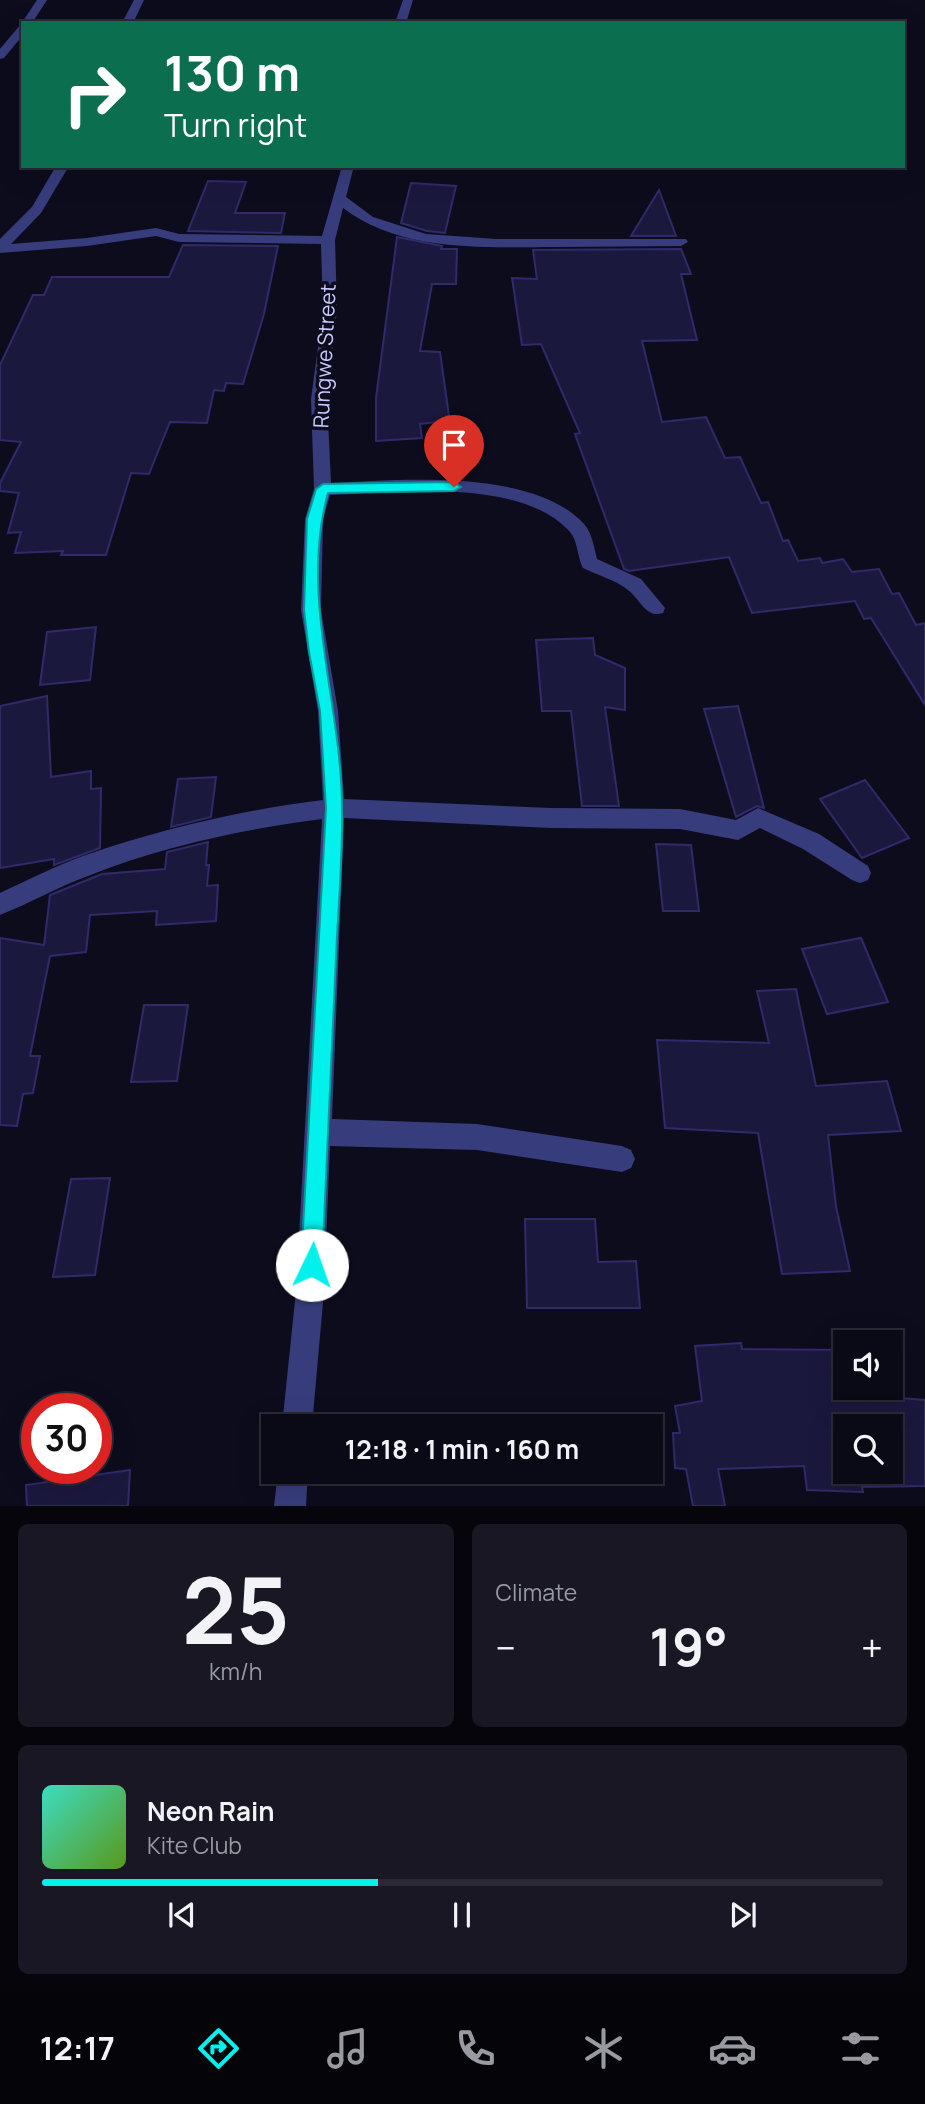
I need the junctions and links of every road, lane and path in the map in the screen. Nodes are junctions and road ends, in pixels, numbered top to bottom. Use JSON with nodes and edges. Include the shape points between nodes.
{"nodes":[{"id":1,"x":43,"y":0,"type":"edge"},
{"id":2,"x":139,"y":0,"type":"edge"},
{"id":3,"x":408,"y":0,"type":"edge"},
{"id":4,"x":27,"y":21,"type":"edge"},
{"id":5,"x":128,"y":21,"type":"edge"},
{"id":6,"x":401,"y":21,"type":"edge"},
{"id":7,"x":21,"y":30,"type":"edge"},
{"id":8,"x":0,"y":56,"type":"edge"},
{"id":9,"x":62,"y":168,"type":"edge"},
{"id":10,"x":347,"y":168,"type":"edge"},
{"id":11,"x":339,"y":198,"type":"junction"},
{"id":12,"x":328,"y":240,"type":"junction"},
{"id":13,"x":681,"y":242,"type":"dead end"},
{"id":14,"x":0,"y":248,"type":"edge"},
{"id":15,"x":323,"y":489,"type":"junction"},
{"id":16,"x":656,"y":608,"type":"dead end"},
{"id":17,"x":334,"y":808,"type":"junction"},
{"id":18,"x":860,"y":873,"type":"dead end"},
{"id":19,"x":0,"y":904,"type":"edge"},
{"id":20,"x":318,"y":1132,"type":"junction"},
{"id":21,"x":622,"y":1159,"type":"dead end"},
{"id":22,"x":298,"y":1414,"type":"edge"},
{"id":23,"x":292,"y":1484,"type":"edge"},
{"id":24,"x":290,"y":1506,"type":"edge"}],
"edges":[{"from":1,"to":4,"type":"street"},
{"from":2,"to":5,"type":"street"},
{"from":3,"to":6,"type":"street"},
{"from":7,"to":8,"type":"street"},
{"from":9,"to":14,"type":"street","via":[[47,200]]},
{"from":10,"to":11,"type":"street","name":"Rungwe Street"},
{"from":11,"to":12,"type":"street","name":"Rungwe Street"},
{"from":11,"to":13,"type":"street","via":[[368,220],[425,238],[496,243]]},
{"from":12,"to":14,"type":"street","via":[[179,238],[156,232]]},
{"from":12,"to":15,"type":"street","name":"Rungwe Street","via":[[330,310],[319,399]]},
{"from":15,"to":16,"type":"street","via":[[454,487],[510,494],[540,504],[579,529],[589,563],[634,584]]},
{"from":15,"to":17,"type":"street","name":"Rungwe Street","via":[[314,519],[312,610],[328,711]]},
{"from":17,"to":18,"type":"street","via":[[680,818],[738,830],[758,818],[825,847]]},
{"from":17,"to":19,"type":"street","via":[[271,816],[167,840],[85,866]]},
{"from":17,"to":20,"type":"street","name":"Rungwe Street"},
{"from":20,"to":21,"type":"street","via":[[477,1137]]},
{"from":20,"to":22,"type":"street","name":"Rungwe Street"},
{"from":23,"to":24,"type":"street"}]}
